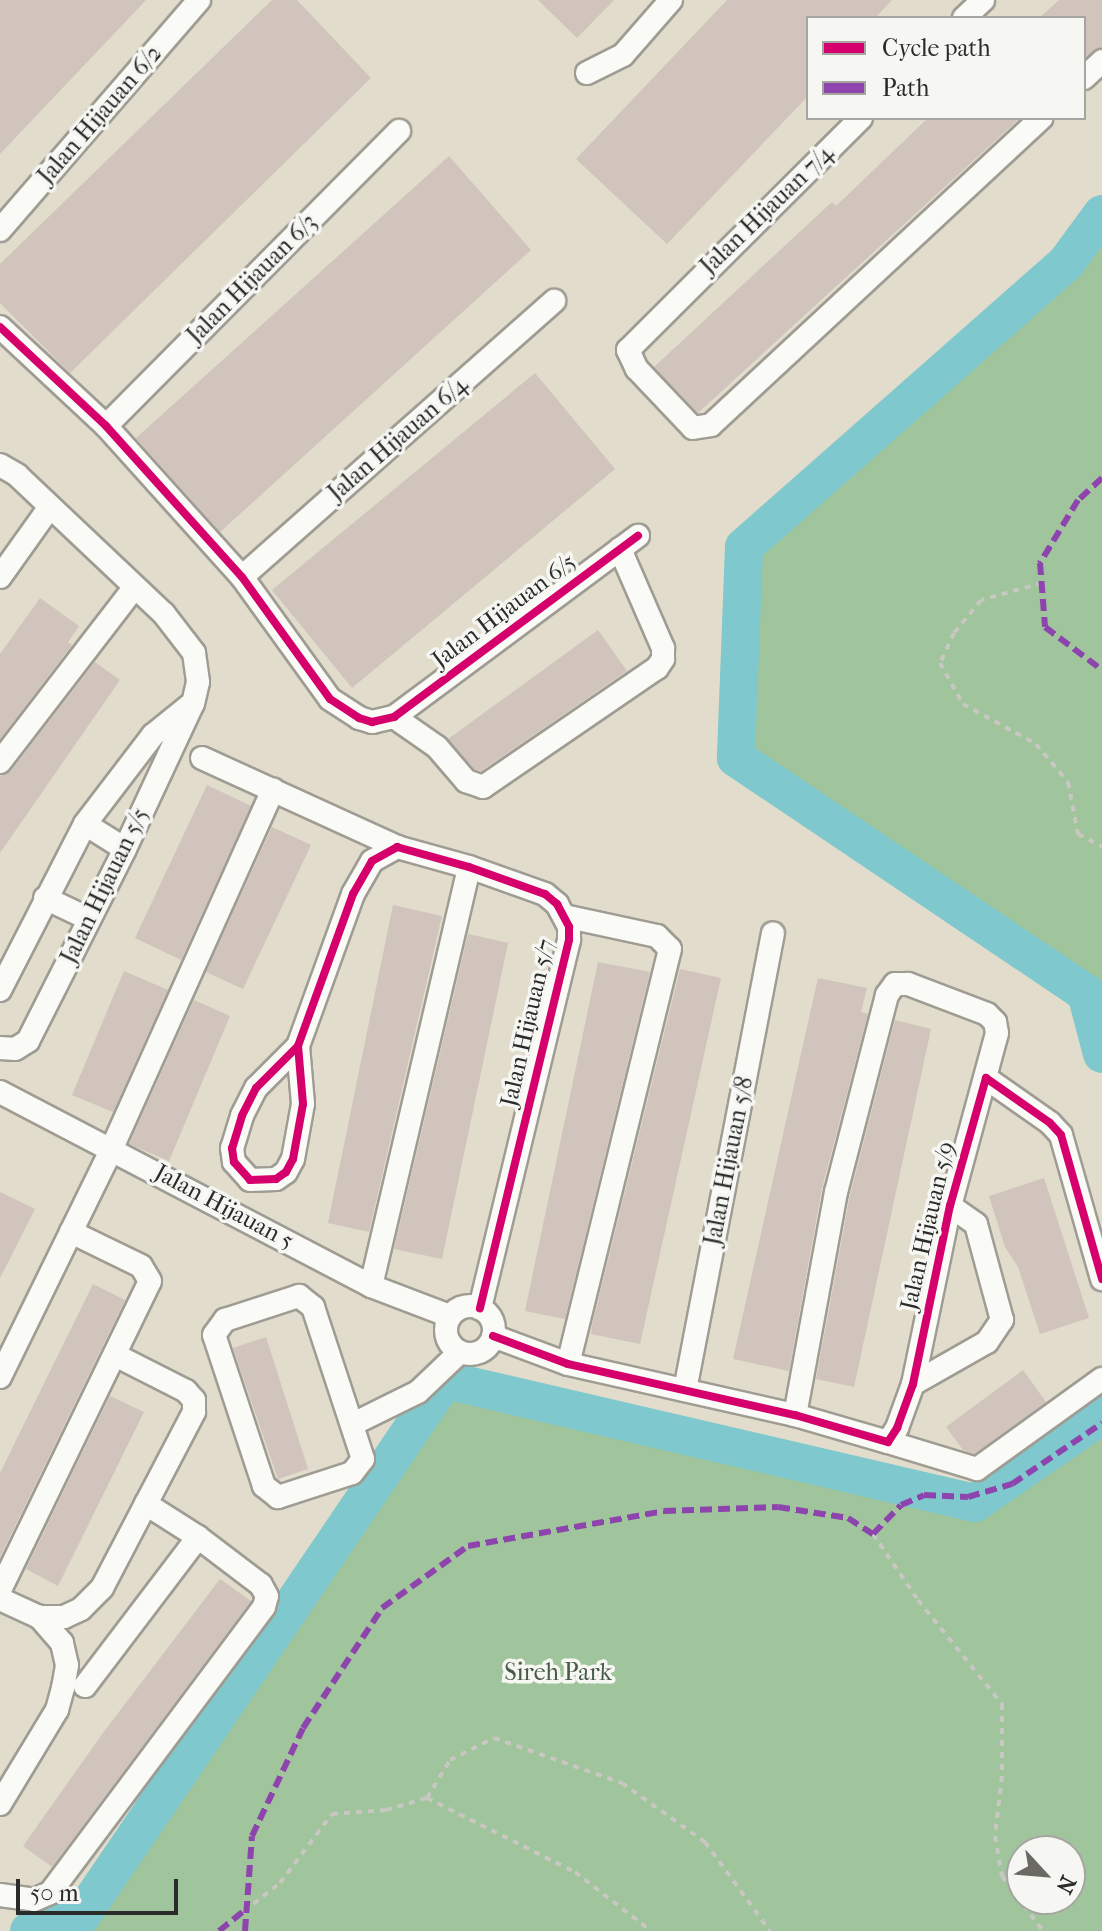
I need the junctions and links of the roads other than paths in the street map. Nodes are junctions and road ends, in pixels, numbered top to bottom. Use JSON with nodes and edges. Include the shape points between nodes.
{"nodes":[{"id":1,"x":199,"y":0,"type":"edge"},
{"id":2,"x":671,"y":0,"type":"edge"},
{"id":3,"x":983,"y":0,"type":"edge"},
{"id":4,"x":966,"y":16,"type":"edge"},
{"id":5,"x":1102,"y":61,"type":"edge"},
{"id":6,"x":587,"y":73,"type":"dead end"},
{"id":7,"x":1086,"y":76,"type":"edge"},
{"id":8,"x":859,"y":120,"type":"edge"},
{"id":9,"x":1039,"y":120,"type":"edge"},
{"id":10,"x":399,"y":131,"type":"dead end"},
{"id":11,"x":0,"y":230,"type":"edge"},
{"id":12,"x":554,"y":301,"type":"dead end"},
{"id":13,"x":0,"y":327,"type":"edge"},
{"id":14,"x":106,"y":426,"type":"junction"},
{"id":15,"x":0,"y":465,"type":"edge"},
{"id":16,"x":50,"y":507,"type":"junction"},
{"id":17,"x":0,"y":577,"type":"edge"},
{"id":18,"x":242,"y":577,"type":"junction"},
{"id":19,"x":135,"y":587,"type":"junction"},
{"id":20,"x":193,"y":703,"type":"junction"},
{"id":21,"x":394,"y":717,"type":"junction"},
{"id":22,"x":202,"y":758,"type":"dead end"},
{"id":23,"x":0,"y":762,"type":"edge"},
{"id":24,"x":273,"y":790,"type":"junction"},
{"id":25,"x":85,"y":824,"type":"junction"},
{"id":26,"x":397,"y":847,"type":"junction"},
{"id":27,"x":125,"y":849,"type":"junction"},
{"id":28,"x":469,"y":867,"type":"junction"},
{"id":29,"x":45,"y":898,"type":"junction"},
{"id":30,"x":564,"y":916,"type":"junction"},
{"id":31,"x":89,"y":919,"type":"junction"},
{"id":32,"x":773,"y":933,"type":"dead end"},
{"id":33,"x":0,"y":990,"type":"edge"},
{"id":34,"x":298,"y":1046,"type":"junction"},
{"id":35,"x":0,"y":1048,"type":"edge"},
{"id":36,"x":986,"y":1078,"type":"junction"},
{"id":37,"x":0,"y":1092,"type":"edge"},
{"id":38,"x":112,"y":1148,"type":"junction"},
{"id":39,"x":950,"y":1206,"type":"junction"},
{"id":40,"x":71,"y":1232,"type":"junction"},
{"id":41,"x":1102,"y":1279,"type":"edge"},
{"id":42,"x":371,"y":1286,"type":"junction"},
{"id":43,"x":480,"y":1308,"type":"junction"},
{"id":44,"x":450,"y":1316,"type":"junction"},
{"id":45,"x":493,"y":1336,"type":"junction"},
{"id":46,"x":460,"y":1352,"type":"junction"},
{"id":47,"x":115,"y":1355,"type":"junction"},
{"id":48,"x":568,"y":1364,"type":"junction"},
{"id":49,"x":0,"y":1377,"type":"edge"},
{"id":50,"x":1102,"y":1379,"type":"edge"},
{"id":51,"x":913,"y":1384,"type":"junction"},
{"id":52,"x":685,"y":1390,"type":"junction"},
{"id":53,"x":795,"y":1415,"type":"junction"},
{"id":54,"x":353,"y":1424,"type":"junction"},
{"id":55,"x":888,"y":1442,"type":"junction"},
{"id":56,"x":146,"y":1504,"type":"junction"},
{"id":57,"x":198,"y":1537,"type":"junction"},
{"id":58,"x":0,"y":1590,"type":"edge"},
{"id":59,"x":0,"y":1599,"type":"edge"},
{"id":60,"x":39,"y":1617,"type":"junction"},
{"id":61,"x":85,"y":1686,"type":"dead end"},
{"id":62,"x":0,"y":1804,"type":"edge"},
{"id":63,"x":0,"y":1895,"type":"edge"}],
"edges":[{"from":1,"to":11,"type":"street","name":"Jalan Hijauan 6/2"},
{"from":2,"to":6,"type":"street","via":[[623,55]]},
{"from":3,"to":4,"type":"street"},
{"from":5,"to":7,"type":"street"},
{"from":8,"to":9,"type":"street","name":"Jalan Hijauan 7/4","via":[[631,344],[628,356],[688,425],[705,429]]},
{"from":10,"to":14,"type":"street","name":"Jalan Hijauan 6/3"},
{"from":12,"to":18,"type":"street","name":"Jalan Hijauan 6/4"},
{"from":13,"to":14,"type":"street"},
{"from":14,"to":18,"type":"street"},
{"from":15,"to":16,"type":"street","name":"Jalan Hijauan 5/5"},
{"from":16,"to":17,"type":"street"},
{"from":16,"to":19,"type":"street","name":"Jalan Hijauan 5/5"},
{"from":18,"to":21,"type":"street","via":[[330,699],[372,722]]},
{"from":19,"to":20,"type":"street","name":"Jalan Hijauan 5/5","via":[[194,653],[198,682]]},
{"from":19,"to":23,"type":"street"},
{"from":20,"to":25,"type":"street","name":"Jalan Hijauan 5/5","via":[[153,735]]},
{"from":20,"to":27,"type":"street","name":"Jalan Hijauan 5/5"},
{"from":21,"to":21,"type":"street","name":"Jalan Hijauan 6/5","via":[[629,542],[663,648],[657,668],[483,787],[466,781],[437,747]]},
{"from":22,"to":24,"type":"street","name":"Jalan Hijauan 5/7"},
{"from":24,"to":26,"type":"street","name":"Jalan Hijauan 5/7"},
{"from":24,"to":38,"type":"street"},
{"from":25,"to":27,"type":"street"},
{"from":25,"to":29,"type":"street","name":"Jalan Hijauan 5/5"},
{"from":26,"to":28,"type":"street","name":"Jalan Hijauan 5/7"},
{"from":26,"to":34,"type":"street","via":[[372,861],[362,875]]},
{"from":27,"to":31,"type":"street","name":"Jalan Hijauan 5/5"},
{"from":28,"to":30,"type":"street","name":"Jalan Hijauan 5/7","via":[[545,894]]},
{"from":28,"to":42,"type":"street"},
{"from":29,"to":31,"type":"street"},
{"from":29,"to":33,"type":"street","name":"Jalan Hijauan 5/5"},
{"from":30,"to":43,"type":"street","name":"Jalan Hijauan 5/7","via":[[569,940]]},
{"from":30,"to":48,"type":"street","via":[[657,936],[670,949]]},
{"from":31,"to":35,"type":"street","name":"Jalan Hijauan 5/5","via":[[28,1041],[15,1049]]},
{"from":32,"to":52,"type":"street","name":"Jalan Hijauan 5/8"},
{"from":34,"to":34,"type":"street","via":[[303,1104],[293,1159],[276,1179],[250,1180],[234,1162],[232,1148],[242,1116],[256,1088]]},
{"from":36,"to":39,"type":"street","name":"Jalan Hijauan 5/9"},
{"from":36,"to":41,"type":"street","via":[[1061,1135]]},
{"from":36,"to":53,"type":"street","name":"Jalan Hijauan 5/9","via":[[997,1033],[992,1017],[908,984],[890,989],[836,1192]]},
{"from":37,"to":38,"type":"street","name":"Jalan Hijauan 5"},
{"from":38,"to":40,"type":"street"},
{"from":38,"to":42,"type":"street","name":"Jalan Hijauan 5"},
{"from":39,"to":51,"type":"street","name":"Jalan Hijauan 5/9"},
{"from":39,"to":51,"type":"street","name":"Jalan Hijauan 5/9","via":[[976,1224],[1002,1320],[987,1342]]},
{"from":40,"to":47,"type":"street","via":[[141,1266],[149,1275]]},
{"from":40,"to":49,"type":"street"},
{"from":42,"to":44,"type":"street","name":"Jalan Hijauan 5"},
{"from":43,"to":44,"type":"street","via":[[464,1307]]},
{"from":43,"to":45,"type":"street","via":[[492,1320]]},
{"from":44,"to":46,"type":"street","via":[[448,1340]]},
{"from":45,"to":46,"type":"street","via":[[484,1350]]},
{"from":45,"to":48,"type":"street"},
{"from":46,"to":54,"type":"street","via":[[418,1392]]},
{"from":47,"to":56,"type":"street","via":[[186,1390],[194,1400],[194,1412]]},
{"from":47,"to":58,"type":"street"},
{"from":48,"to":52,"type":"street"},
{"from":50,"to":55,"type":"street","via":[[977,1469]]},
{"from":51,"to":55,"type":"street"},
{"from":52,"to":53,"type":"street"},
{"from":53,"to":55,"type":"street"},
{"from":54,"to":54,"type":"street","via":[[313,1307],[305,1298],[293,1297],[225,1320],[216,1328],[215,1341],[244,1428],[272,1495],[284,1496],[352,1473],[363,1459]]},
{"from":56,"to":57,"type":"street"},
{"from":56,"to":60,"type":"street","via":[[102,1588],[64,1617]]},
{"from":57,"to":61,"type":"street"},
{"from":57,"to":63,"type":"street","via":[[261,1585],[267,1596],[264,1607],[50,1893],[34,1900]]},
{"from":59,"to":60,"type":"street"},
{"from":60,"to":62,"type":"street","via":[[62,1643],[67,1665],[63,1688],[57,1710]]}]}
